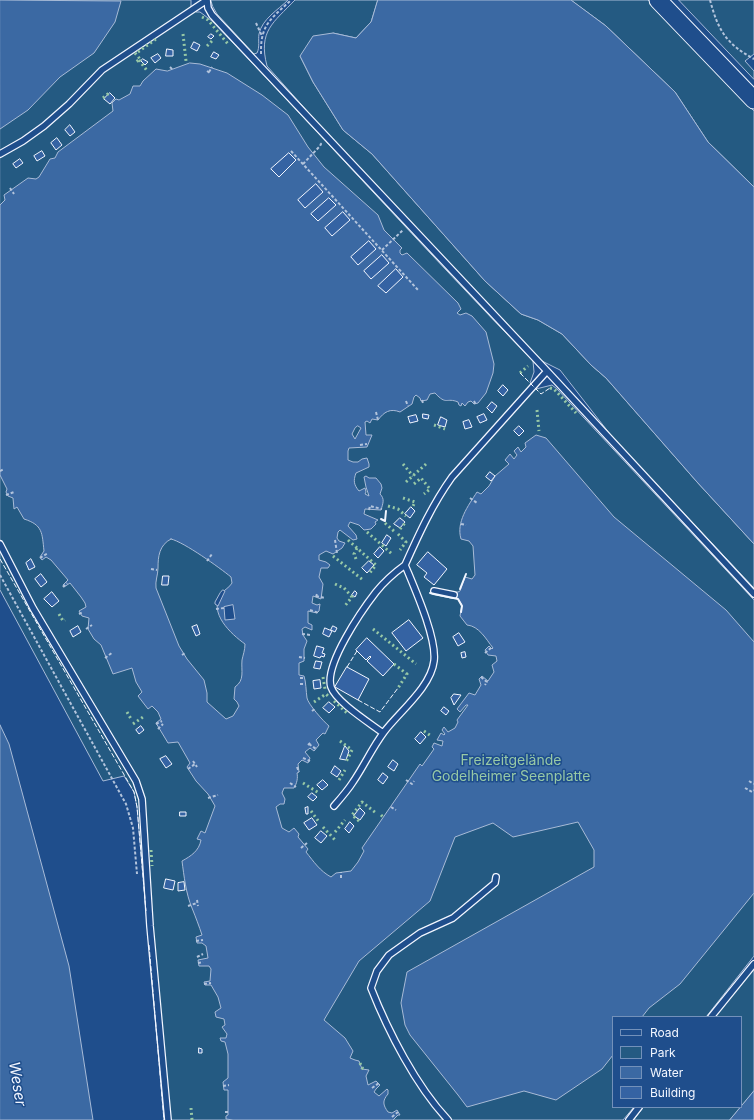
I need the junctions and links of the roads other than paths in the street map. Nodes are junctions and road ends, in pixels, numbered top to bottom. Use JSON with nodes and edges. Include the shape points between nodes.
{"nodes":[{"id":1,"x":207,"y":0,"type":"edge"},
{"id":2,"x":658,"y":0,"type":"edge"},
{"id":3,"x":754,"y":100,"type":"edge"},
{"id":4,"x":0,"y":154,"type":"edge"},
{"id":5,"x":547,"y":371,"type":"junction"},
{"id":6,"x":0,"y":544,"type":"edge"},
{"id":7,"x":404,"y":565,"type":"junction"},
{"id":8,"x":434,"y":591,"type":"dead end"},
{"id":9,"x":754,"y":594,"type":"edge"},
{"id":10,"x":454,"y":595,"type":"dead end"},
{"id":11,"x":383,"y":733,"type":"junction"},
{"id":12,"x":334,"y":806,"type":"dead end"},
{"id":13,"x":496,"y":877,"type":"dead end"},
{"id":14,"x":754,"y":964,"type":"edge"},
{"id":15,"x":712,"y":1016,"type":"edge"},
{"id":16,"x":638,"y":1108,"type":"edge"},
{"id":17,"x":168,"y":1120,"type":"edge"},
{"id":18,"x":448,"y":1120,"type":"edge"},
{"id":19,"x":629,"y":1120,"type":"edge"}],
"edges":[{"from":1,"to":4,"type":"lane","via":[[102,70],[44,126]]},
{"from":1,"to":5,"type":"lane","via":[[212,15]]},
{"from":2,"to":3,"type":"main road"},
{"from":5,"to":7,"type":"lane","via":[[452,477],[429,512]]},
{"from":5,"to":9,"type":"lane"},
{"from":6,"to":17,"type":"lane","via":[[33,608],[140,790]]},
{"from":7,"to":11,"type":"lane","via":[[434,648],[434,661],[432,671],[424,684]]},
{"from":7,"to":11,"type":"lane","via":[[376,592],[350,629],[339,650],[330,680],[334,694]]},
{"from":8,"to":10,"type":"lane"},
{"from":11,"to":12,"type":"lane","via":[[353,782]]},
{"from":13,"to":18,"type":"lane","via":[[495,883],[453,918],[420,933],[389,955],[377,971],[371,988],[412,1073]]},
{"from":14,"to":15,"type":"lane"},
{"from":16,"to":19,"type":"lane"}]}
